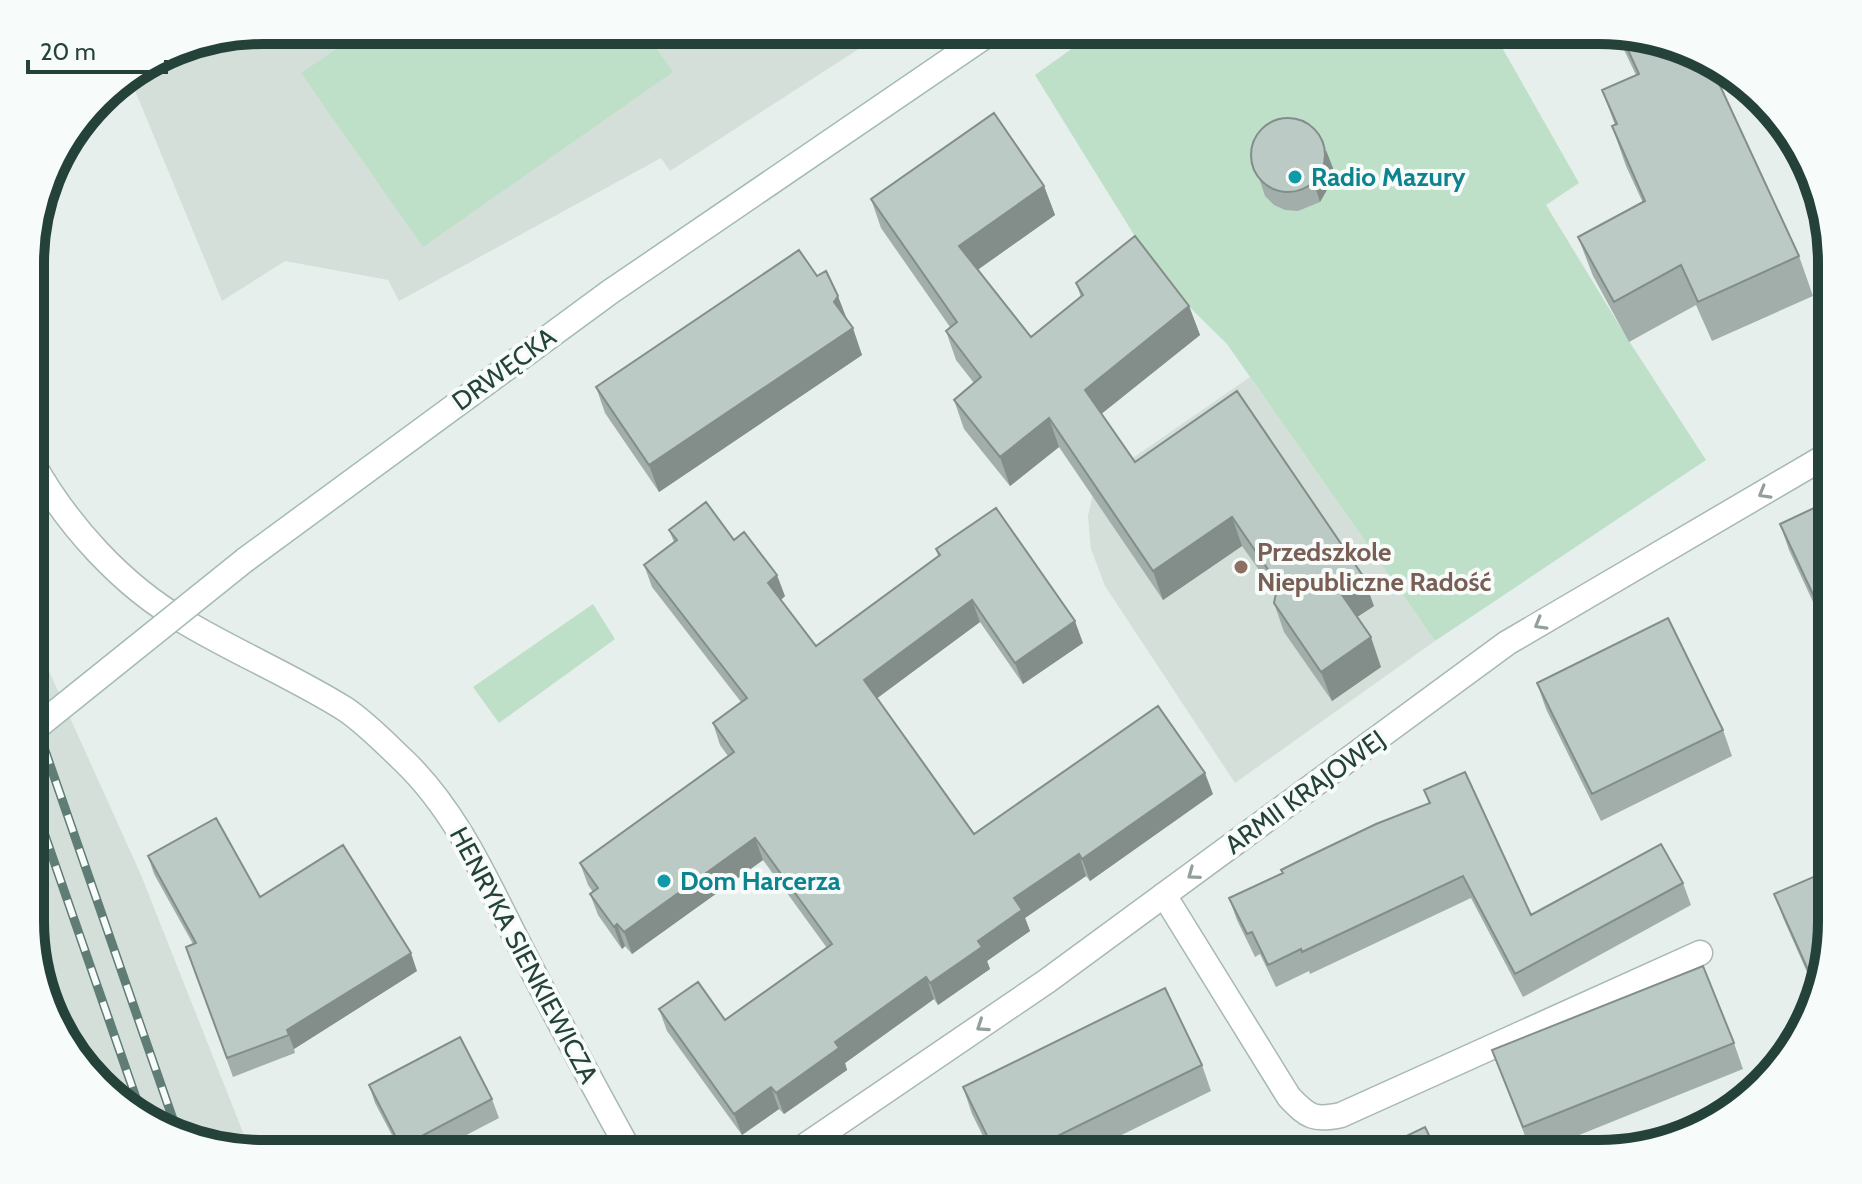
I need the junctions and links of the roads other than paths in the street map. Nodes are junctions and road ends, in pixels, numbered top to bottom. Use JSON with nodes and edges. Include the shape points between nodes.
{"nodes":[{"id":1,"x":973,"y":44,"type":"edge"},
{"id":2,"x":1818,"y":461,"type":"edge"},
{"id":3,"x":44,"y":483,"type":"edge"},
{"id":4,"x":44,"y":721,"type":"edge"},
{"id":5,"x":1164,"y":895,"type":"junction"},
{"id":6,"x":1700,"y":953,"type":"dead end"},
{"id":7,"x":624,"y":1140,"type":"edge"},
{"id":8,"x":814,"y":1140,"type":"edge"}],
"edges":[{"from":1,"to":4,"type":"street","name":"DRWĘCKA","bridge":true,"via":[[610,292],[245,560]]},
{"from":2,"to":5,"type":"street","name":"ARMII KRAJOWEJ","one_way":true,"via":[[1507,643]]},
{"from":3,"to":7,"type":"street","name":"HENRYKA SIENKIEWICZA","via":[[85,538],[131,582],[183,622],[347,711],[407,764],[470,847]]},
{"from":5,"to":6,"type":"street","via":[[1289,1097],[1303,1112],[1321,1119],[1341,1115]]},
{"from":5,"to":8,"type":"street","name":"ARMII KRAJOWEJ","one_way":true}]}
